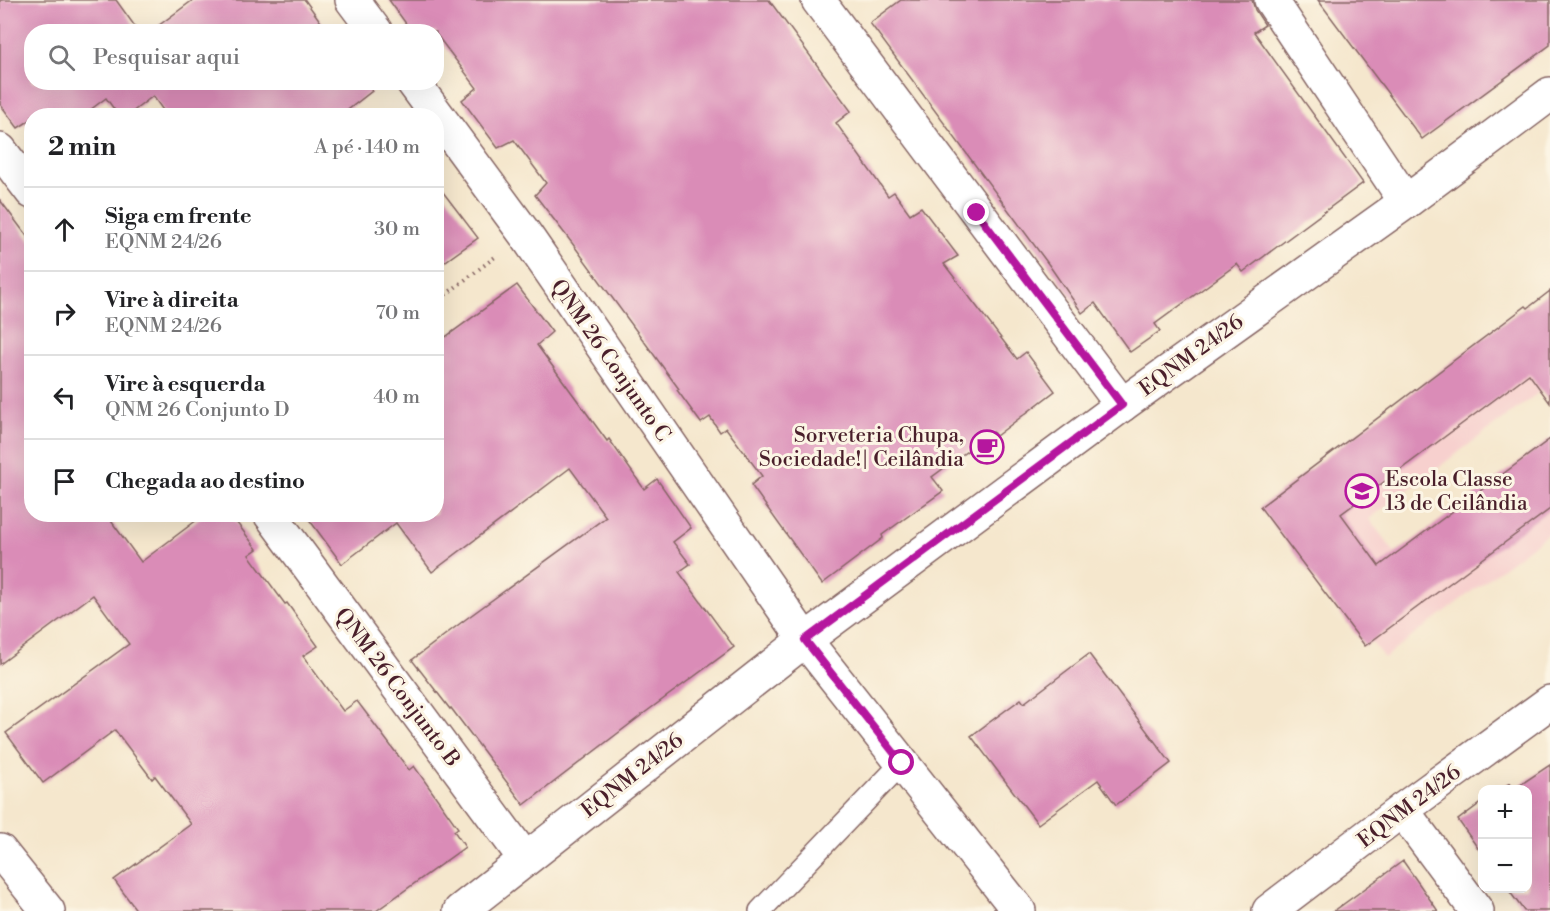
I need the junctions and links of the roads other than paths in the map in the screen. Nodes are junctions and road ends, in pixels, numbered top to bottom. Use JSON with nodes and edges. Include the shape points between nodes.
{"nodes":[{"id":1,"x":352,"y":0,"type":"edge"},
{"id":2,"x":818,"y":0,"type":"edge"},
{"id":3,"x":1271,"y":0,"type":"edge"},
{"id":4,"x":370,"y":24,"type":"edge"},
{"id":5,"x":419,"y":90,"type":"edge"},
{"id":6,"x":1550,"y":94,"type":"edge"},
{"id":7,"x":432,"y":108,"type":"edge"},
{"id":8,"x":444,"y":124,"type":"edge"},
{"id":9,"x":0,"y":150,"type":"edge"},
{"id":10,"x":24,"y":182,"type":"edge"},
{"id":11,"x":1406,"y":202,"type":"junction"},
{"id":12,"x":1122,"y":405,"type":"junction"},
{"id":13,"x":276,"y":522,"type":"edge"},
{"id":14,"x":805,"y":640,"type":"junction"},
{"id":15,"x":1550,"y":702,"type":"edge"},
{"id":16,"x":902,"y":763,"type":"junction"},
{"id":17,"x":1402,"y":810,"type":"junction"},
{"id":18,"x":0,"y":851,"type":"edge"},
{"id":19,"x":525,"y":859,"type":"junction"},
{"id":20,"x":48,"y":911,"type":"edge"},
{"id":21,"x":460,"y":911,"type":"edge"},
{"id":22,"x":760,"y":911,"type":"edge"},
{"id":23,"x":1019,"y":911,"type":"edge"},
{"id":24,"x":1269,"y":911,"type":"edge"},
{"id":25,"x":1477,"y":911,"type":"edge"}],
"edges":[{"from":1,"to":4,"type":"street"},
{"from":2,"to":12,"type":"street"},
{"from":3,"to":11,"type":"street"},
{"from":5,"to":7,"type":"street","name":"QNM 26 Conjunto C"},
{"from":6,"to":11,"type":"street","name":"EQNM 24/26"},
{"from":8,"to":14,"type":"street","name":"QNM 26 Conjunto C","via":[[525,234]]},
{"from":9,"to":10,"type":"street"},
{"from":11,"to":12,"type":"street","name":"EQNM 24/26"},
{"from":12,"to":14,"type":"street","name":"EQNM 24/26"},
{"from":13,"to":19,"type":"street","name":"QNM 26 Conjunto B"},
{"from":14,"to":16,"type":"street"},
{"from":14,"to":19,"type":"street","name":"EQNM 24/26"},
{"from":15,"to":17,"type":"street","name":"EQNM 24/26"},
{"from":16,"to":22,"type":"lane"},
{"from":16,"to":23,"type":"street"},
{"from":17,"to":24,"type":"street","name":"EQNM 24/26"},
{"from":17,"to":25,"type":"street"},
{"from":18,"to":20,"type":"street"},
{"from":19,"to":21,"type":"street","name":"EQNM 24/26"}]}
